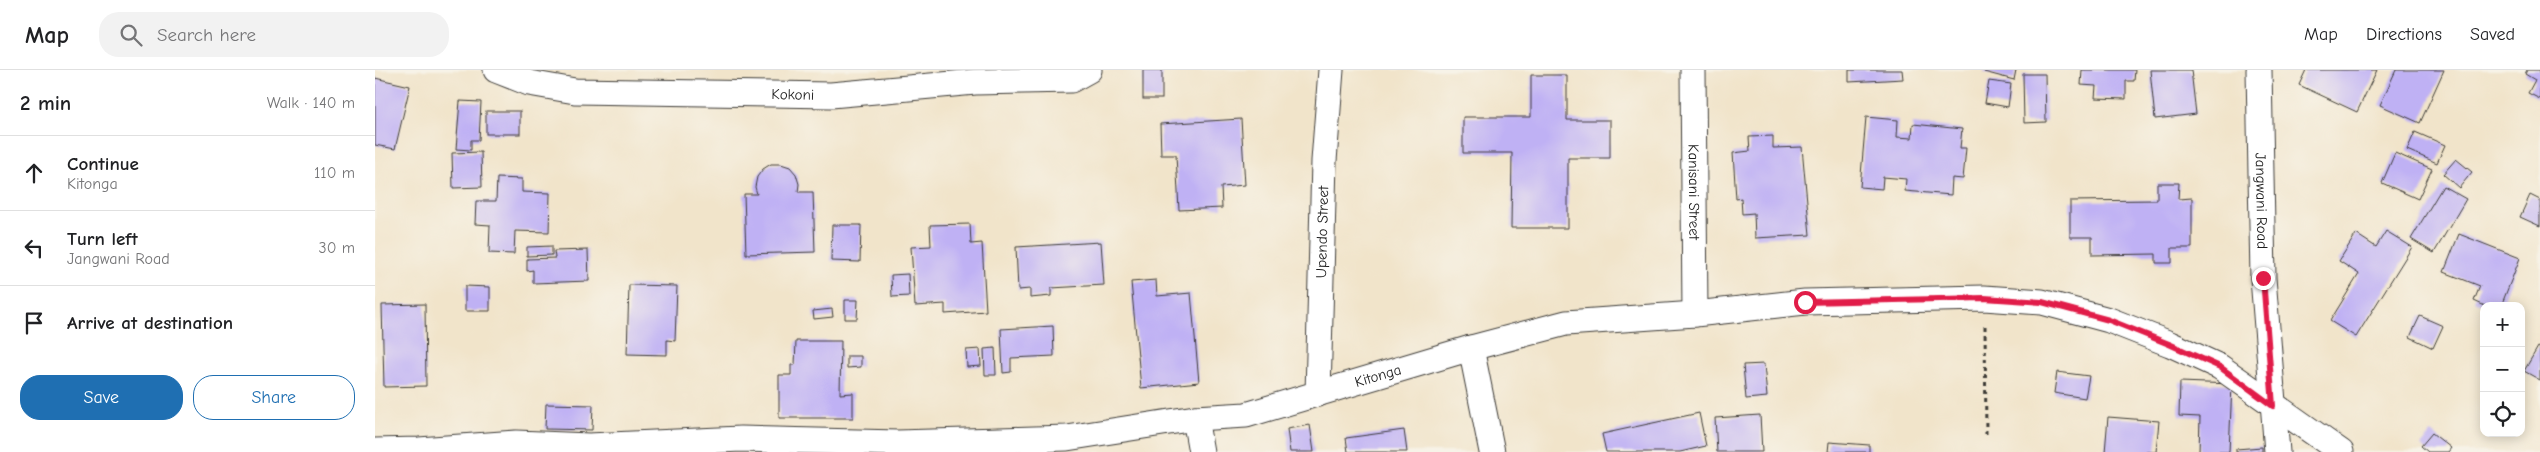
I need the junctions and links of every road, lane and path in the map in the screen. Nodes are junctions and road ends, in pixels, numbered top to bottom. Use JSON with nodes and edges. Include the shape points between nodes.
{"nodes":[{"id":1,"x":496,"y":70,"type":"edge"},
{"id":2,"x":1089,"y":70,"type":"edge"},
{"id":3,"x":1331,"y":70,"type":"edge"},
{"id":4,"x":1693,"y":70,"type":"edge"},
{"id":5,"x":2259,"y":70,"type":"edge"},
{"id":6,"x":1984,"y":298,"type":"junction"},
{"id":7,"x":1695,"y":314,"type":"junction"},
{"id":8,"x":1471,"y":348,"type":"junction"},
{"id":9,"x":1318,"y":394,"type":"junction"},
{"id":10,"x":2273,"y":406,"type":"junction"},
{"id":11,"x":1195,"y":418,"type":"junction"},
{"id":12,"x":1986,"y":434,"type":"dead end"},
{"id":13,"x":899,"y":448,"type":"edge"},
{"id":14,"x":375,"y":451,"type":"edge"},
{"id":15,"x":1201,"y":452,"type":"edge"},
{"id":16,"x":1491,"y":452,"type":"edge"},
{"id":17,"x":2277,"y":452,"type":"edge"},
{"id":18,"x":2341,"y":452,"type":"edge"}],
"edges":[{"from":1,"to":2,"type":"street","name":"Kokoni","via":[[529,83],[575,91],[831,95],[975,82],[1071,80]]},
{"from":3,"to":9,"type":"street","name":"Upendo Street","via":[[1324,161]]},
{"from":4,"to":7,"type":"street","name":"Kanisani Street"},
{"from":5,"to":10,"type":"street","name":"Jangwani Road","via":[[2263,278]]},
{"from":6,"to":7,"type":"street","name":"Kitonga","via":[[1805,302]]},
{"from":6,"to":10,"type":"street","name":"Kitonga","via":[[2042,302],[2109,320],[2220,367]]},
{"from":6,"to":12,"type":"path"},
{"from":7,"to":8,"type":"street","name":"Kitonga","via":[[1566,324]]},
{"from":8,"to":9,"type":"street","name":"Kitonga"},
{"from":8,"to":16,"type":"street"},
{"from":9,"to":11,"type":"street","name":"Kitonga","via":[[1246,415]]},
{"from":10,"to":17,"type":"street","name":"Jangwani Road"},
{"from":10,"to":18,"type":"street","name":"Kitonga"},
{"from":11,"to":13,"type":"street","name":"Kitonga","via":[[1067,438]]},
{"from":11,"to":15,"type":"street"},
{"from":13,"to":14,"type":"street","name":"Kitonga","via":[[741,439],[599,446],[516,443]]}]}
